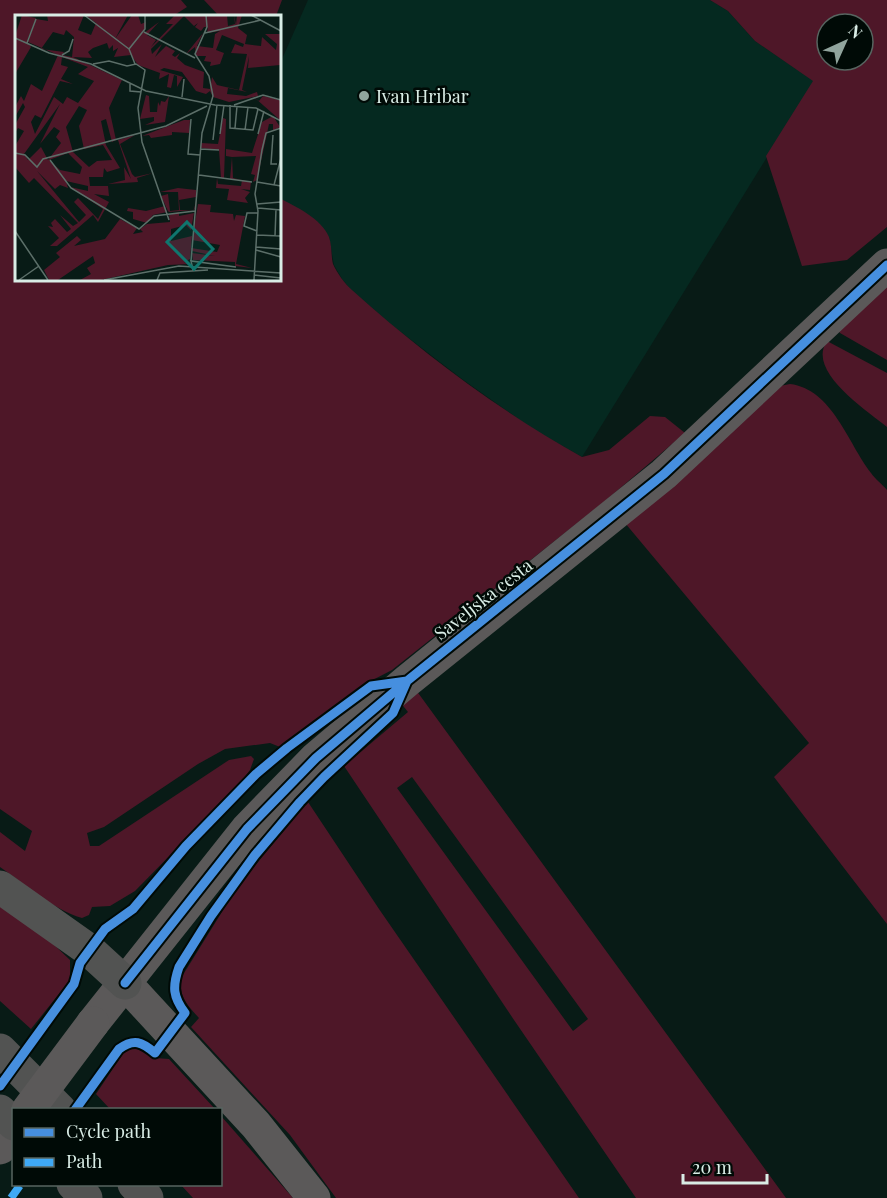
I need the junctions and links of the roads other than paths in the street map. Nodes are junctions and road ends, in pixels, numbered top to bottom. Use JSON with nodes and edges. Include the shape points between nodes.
{"nodes":[{"id":1,"x":887,"y":265,"type":"edge"},
{"id":2,"x":0,"y":886,"type":"edge"},
{"id":3,"x":125,"y":982,"type":"junction"},
{"id":4,"x":0,"y":1050,"type":"edge"},
{"id":5,"x":29,"y":1108,"type":"edge"},
{"id":6,"x":58,"y":1108,"type":"edge"},
{"id":7,"x":0,"y":1111,"type":"edge"},
{"id":8,"x":12,"y":1122,"type":"edge"},
{"id":9,"x":12,"y":1133,"type":"edge"},
{"id":10,"x":0,"y":1148,"type":"edge"},
{"id":11,"x":74,"y":1186,"type":"edge"},
{"id":12,"x":135,"y":1186,"type":"edge"},
{"id":13,"x":86,"y":1198,"type":"edge"},
{"id":14,"x":147,"y":1198,"type":"edge"},
{"id":15,"x":314,"y":1198,"type":"edge"}],
"edges":[{"from":1,"to":3,"type":"street","name":"Saveljska cesta","via":[[664,474],[316,758],[247,829]]},
{"from":2,"to":3,"type":"highway","via":[[89,950]]},
{"from":3,"to":5,"type":"street","name":"Saveljska cesta","bridge":true},
{"from":3,"to":15,"type":"street","via":[[256,1125]]},
{"from":4,"to":6,"type":"highway"},
{"from":7,"to":8,"type":"highway"},
{"from":9,"to":10,"type":"street"},
{"from":11,"to":13,"type":"highway"},
{"from":12,"to":14,"type":"highway"}]}
